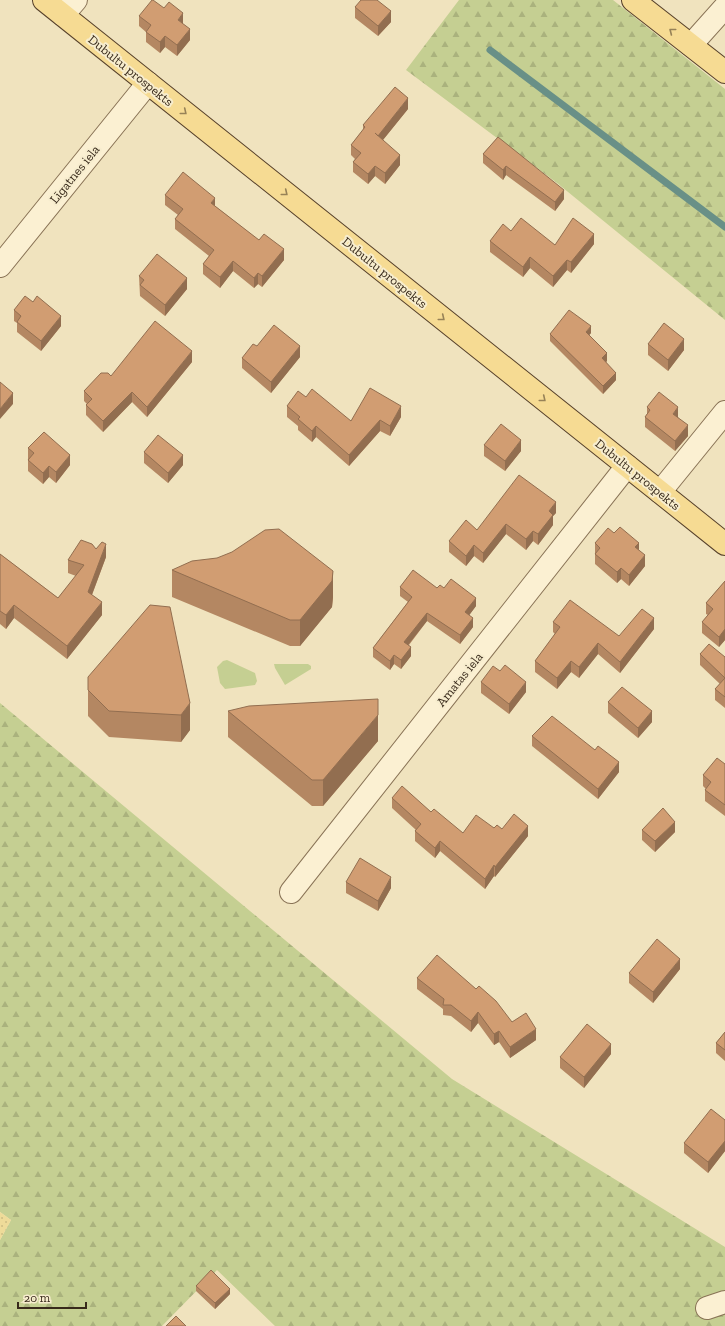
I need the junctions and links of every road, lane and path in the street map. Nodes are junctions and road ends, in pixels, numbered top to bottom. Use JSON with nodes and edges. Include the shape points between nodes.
{"nodes":[{"id":1,"x":44,"y":0,"type":"edge"},
{"id":2,"x":633,"y":0,"type":"edge"},
{"id":3,"x":725,"y":7,"type":"edge"},
{"id":4,"x":70,"y":8,"type":"edge"},
{"id":5,"x":691,"y":45,"type":"junction"},
{"id":6,"x":725,"y":72,"type":"edge"},
{"id":7,"x":148,"y":83,"type":"junction"},
{"id":8,"x":0,"y":266,"type":"edge"},
{"id":9,"x":725,"y":412,"type":"edge"},
{"id":10,"x":628,"y":466,"type":"junction"},
{"id":11,"x":660,"y":492,"type":"junction"},
{"id":12,"x":725,"y":544,"type":"edge"},
{"id":13,"x":291,"y":892,"type":"dead end"}],
"edges":[{"from":1,"to":4,"type":"main road","name":"Dubultu prospekts"},
{"from":5,"to":2,"type":"main road","one_way":true},
{"from":3,"to":5,"type":"street"},
{"from":4,"to":7,"type":"main road","name":"Dubultu prospekts"},
{"from":5,"to":6,"type":"main road"},
{"from":7,"to":8,"type":"street","name":"Līgatnes iela"},
{"from":7,"to":10,"type":"main road","name":"Dubultu prospekts","one_way":true},
{"from":9,"to":11,"type":"street"},
{"from":10,"to":11,"type":"main road","name":"Dubultu prospekts"},
{"from":10,"to":13,"type":"street","name":"Amatas iela"},
{"from":11,"to":12,"type":"main road","name":"Dubultu prospekts"}]}
